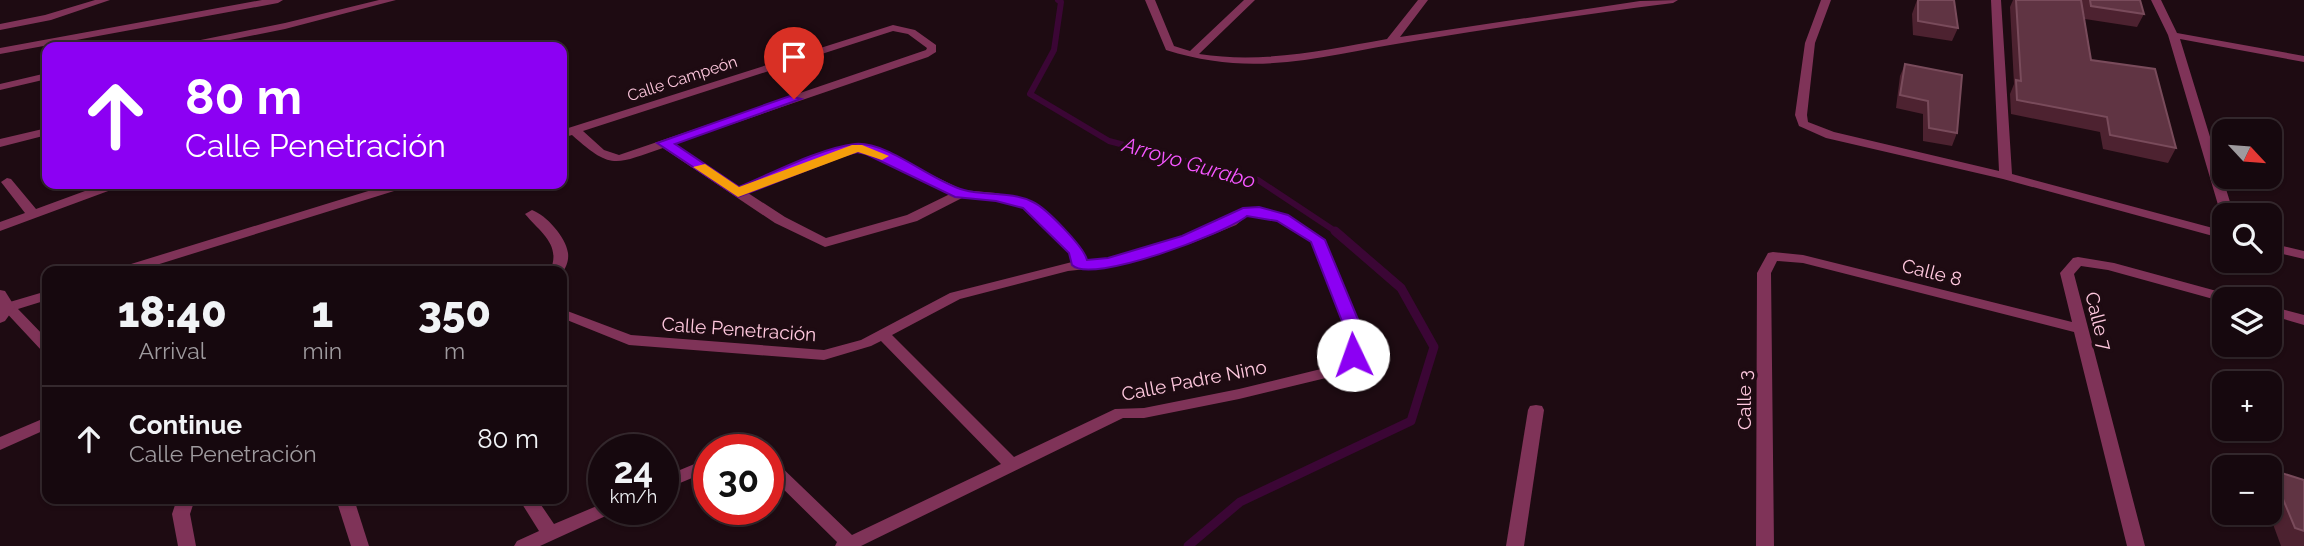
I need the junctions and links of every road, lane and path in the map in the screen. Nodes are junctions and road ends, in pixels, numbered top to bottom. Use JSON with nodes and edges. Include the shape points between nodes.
{"nodes":[{"id":1,"x":105,"y":0,"type":"edge"},
{"id":2,"x":278,"y":0,"type":"edge"},
{"id":3,"x":391,"y":0,"type":"edge"},
{"id":4,"x":1150,"y":0,"type":"edge"},
{"id":5,"x":1250,"y":0,"type":"edge"},
{"id":6,"x":1423,"y":0,"type":"edge"},
{"id":7,"x":1673,"y":0,"type":"edge"},
{"id":8,"x":1826,"y":0,"type":"edge"},
{"id":9,"x":1997,"y":0,"type":"edge"},
{"id":10,"x":2156,"y":0,"type":"edge"},
{"id":11,"x":1621,"y":3,"type":"edge"},
{"id":12,"x":0,"y":27,"type":"edge"},
{"id":13,"x":2173,"y":35,"type":"junction"},
{"id":14,"x":1391,"y":41,"type":"junction"},
{"id":15,"x":49,"y":42,"type":"edge"},
{"id":16,"x":206,"y":42,"type":"edge"},
{"id":17,"x":42,"y":43,"type":"edge"},
{"id":18,"x":0,"y":51,"type":"edge"},
{"id":19,"x":1192,"y":55,"type":"junction"},
{"id":20,"x":2304,"y":60,"type":"edge"},
{"id":21,"x":42,"y":77,"type":"edge"},
{"id":22,"x":0,"y":87,"type":"edge"},
{"id":23,"x":42,"y":132,"type":"edge"},
{"id":24,"x":568,"y":132,"type":"edge"},
{"id":25,"x":0,"y":143,"type":"edge"},
{"id":26,"x":664,"y":143,"type":"junction"},
{"id":27,"x":2006,"y":176,"type":"junction"},
{"id":28,"x":7,"y":182,"type":"dead end"},
{"id":29,"x":89,"y":189,"type":"edge"},
{"id":30,"x":387,"y":189,"type":"edge"},
{"id":31,"x":738,"y":192,"type":"junction"},
{"id":32,"x":961,"y":194,"type":"junction"},
{"id":33,"x":2224,"y":203,"type":"edge"},
{"id":34,"x":33,"y":214,"type":"junction"},
{"id":35,"x":532,"y":214,"type":"dead end"},
{"id":36,"x":1231,"y":222,"type":"joint"},
{"id":37,"x":0,"y":227,"type":"edge"},
{"id":38,"x":2212,"y":232,"type":"edge"},
{"id":39,"x":2282,"y":250,"type":"edge"},
{"id":40,"x":2304,"y":255,"type":"edge"},
{"id":41,"x":1773,"y":256,"type":"joint"},
{"id":42,"x":1080,"y":265,"type":"junction"},
{"id":43,"x":139,"y":266,"type":"edge"},
{"id":44,"x":560,"y":266,"type":"edge"},
{"id":45,"x":2212,"y":294,"type":"edge"},
{"id":46,"x":42,"y":296,"type":"edge"},
{"id":47,"x":3,"y":306,"type":"edge"},
{"id":48,"x":2282,"y":314,"type":"edge"},
{"id":49,"x":567,"y":315,"type":"edge"},
{"id":50,"x":2304,"y":320,"type":"edge"},
{"id":51,"x":2081,"y":329,"type":"junction"},
{"id":52,"x":883,"y":335,"type":"junction"},
{"id":53,"x":42,"y":343,"type":"edge"},
{"id":54,"x":1536,"y":410,"type":"dead end"},
{"id":55,"x":42,"y":424,"type":"edge"},
{"id":56,"x":0,"y":444,"type":"edge"},
{"id":57,"x":1013,"y":466,"type":"junction"},
{"id":58,"x":784,"y":480,"type":"edge"},
{"id":59,"x":184,"y":504,"type":"edge"},
{"id":60,"x":347,"y":504,"type":"edge"},
{"id":61,"x":531,"y":504,"type":"edge"},
{"id":62,"x":588,"y":516,"type":"edge"},
{"id":63,"x":550,"y":533,"type":"junction"},
{"id":64,"x":848,"y":545,"type":"edge"},
{"id":65,"x":187,"y":546,"type":"edge"},
{"id":66,"x":360,"y":546,"type":"edge"},
{"id":67,"x":523,"y":546,"type":"edge"},
{"id":68,"x":1516,"y":546,"type":"edge"},
{"id":69,"x":1765,"y":546,"type":"edge"},
{"id":70,"x":2136,"y":546,"type":"edge"}],
"edges":[{"from":1,"to":12,"type":"street"},
{"from":2,"to":15,"type":"street"},
{"from":3,"to":16,"type":"street"},
{"from":4,"to":19,"type":"street","via":[[1170,48]]},
{"from":5,"to":19,"type":"street"},
{"from":6,"to":14,"type":"street"},
{"from":7,"to":11,"type":"street"},
{"from":8,"to":27,"type":"street","via":[[1810,43],[1803,124],[1830,135]]},
{"from":9,"to":27,"type":"street"},
{"from":10,"to":13,"type":"street"},
{"from":11,"to":14,"type":"street"},
{"from":13,"to":20,"type":"street"},
{"from":13,"to":33,"type":"street"},
{"from":14,"to":19,"type":"street","via":[[1310,59]]},
{"from":17,"to":18,"type":"street"},
{"from":21,"to":22,"type":"street"},
{"from":23,"to":25,"type":"street"},
{"from":24,"to":26,"type":"street","via":[[619,159]]},
{"from":24,"to":26,"type":"street","name":"Calle Campeón","via":[[893,28],[911,32],[932,47]]},
{"from":26,"to":31,"type":"street"},
{"from":27,"to":38,"type":"street"},
{"from":28,"to":34,"type":"street"},
{"from":29,"to":34,"type":"street"},
{"from":30,"to":43,"type":"street"},
{"from":31,"to":32,"type":"street","via":[[857,148],[871,150]]},
{"from":31,"to":32,"type":"street","via":[[818,242],[832,243],[912,218]]},
{"from":32,"to":42,"type":"street","via":[[1028,205],[1077,252]]},
{"from":34,"to":37,"type":"street"},
{"from":35,"to":44,"type":"street","via":[[560,246]]},
{"from":36,"to":42,"type":"street","name":"Calle Penetración","via":[[1109,263]]},
{"from":36,"to":57,"type":"street","name":"Calle Padre Nino","via":[[1243,212],[1259,211],[1291,222],[1318,240],[1356,334],[1353,355],[1326,373],[1144,413],[1121,414]]},
{"from":39,"to":40,"type":"street"},
{"from":41,"to":51,"type":"street","name":"Calle 8","via":[[1802,259]]},
{"from":41,"to":69,"type":"street","name":"Calle 3","via":[[1764,273]]},
{"from":42,"to":52,"type":"street","name":"Calle Penetración","via":[[955,296]]},
{"from":45,"to":51,"type":"street","name":"Calle 7","via":[[2078,261],[2067,273]]},
{"from":46,"to":47,"type":"street"},
{"from":47,"to":53,"type":"street"},
{"from":48,"to":50,"type":"street"},
{"from":49,"to":52,"type":"street","name":"Calle Penetración","via":[[629,340],[824,355]]},
{"from":51,"to":70,"type":"street","name":"Calle 7"},
{"from":52,"to":57,"type":"street"},
{"from":54,"to":68,"type":"street"},
{"from":55,"to":56,"type":"street"},
{"from":57,"to":64,"type":"street","name":"Calle Padre Nino"},
{"from":58,"to":64,"type":"street"},
{"from":59,"to":65,"type":"street","via":[[181,514]]},
{"from":60,"to":66,"type":"street"},
{"from":61,"to":63,"type":"street"},
{"from":62,"to":63,"type":"street"},
{"from":63,"to":67,"type":"street"}]}
